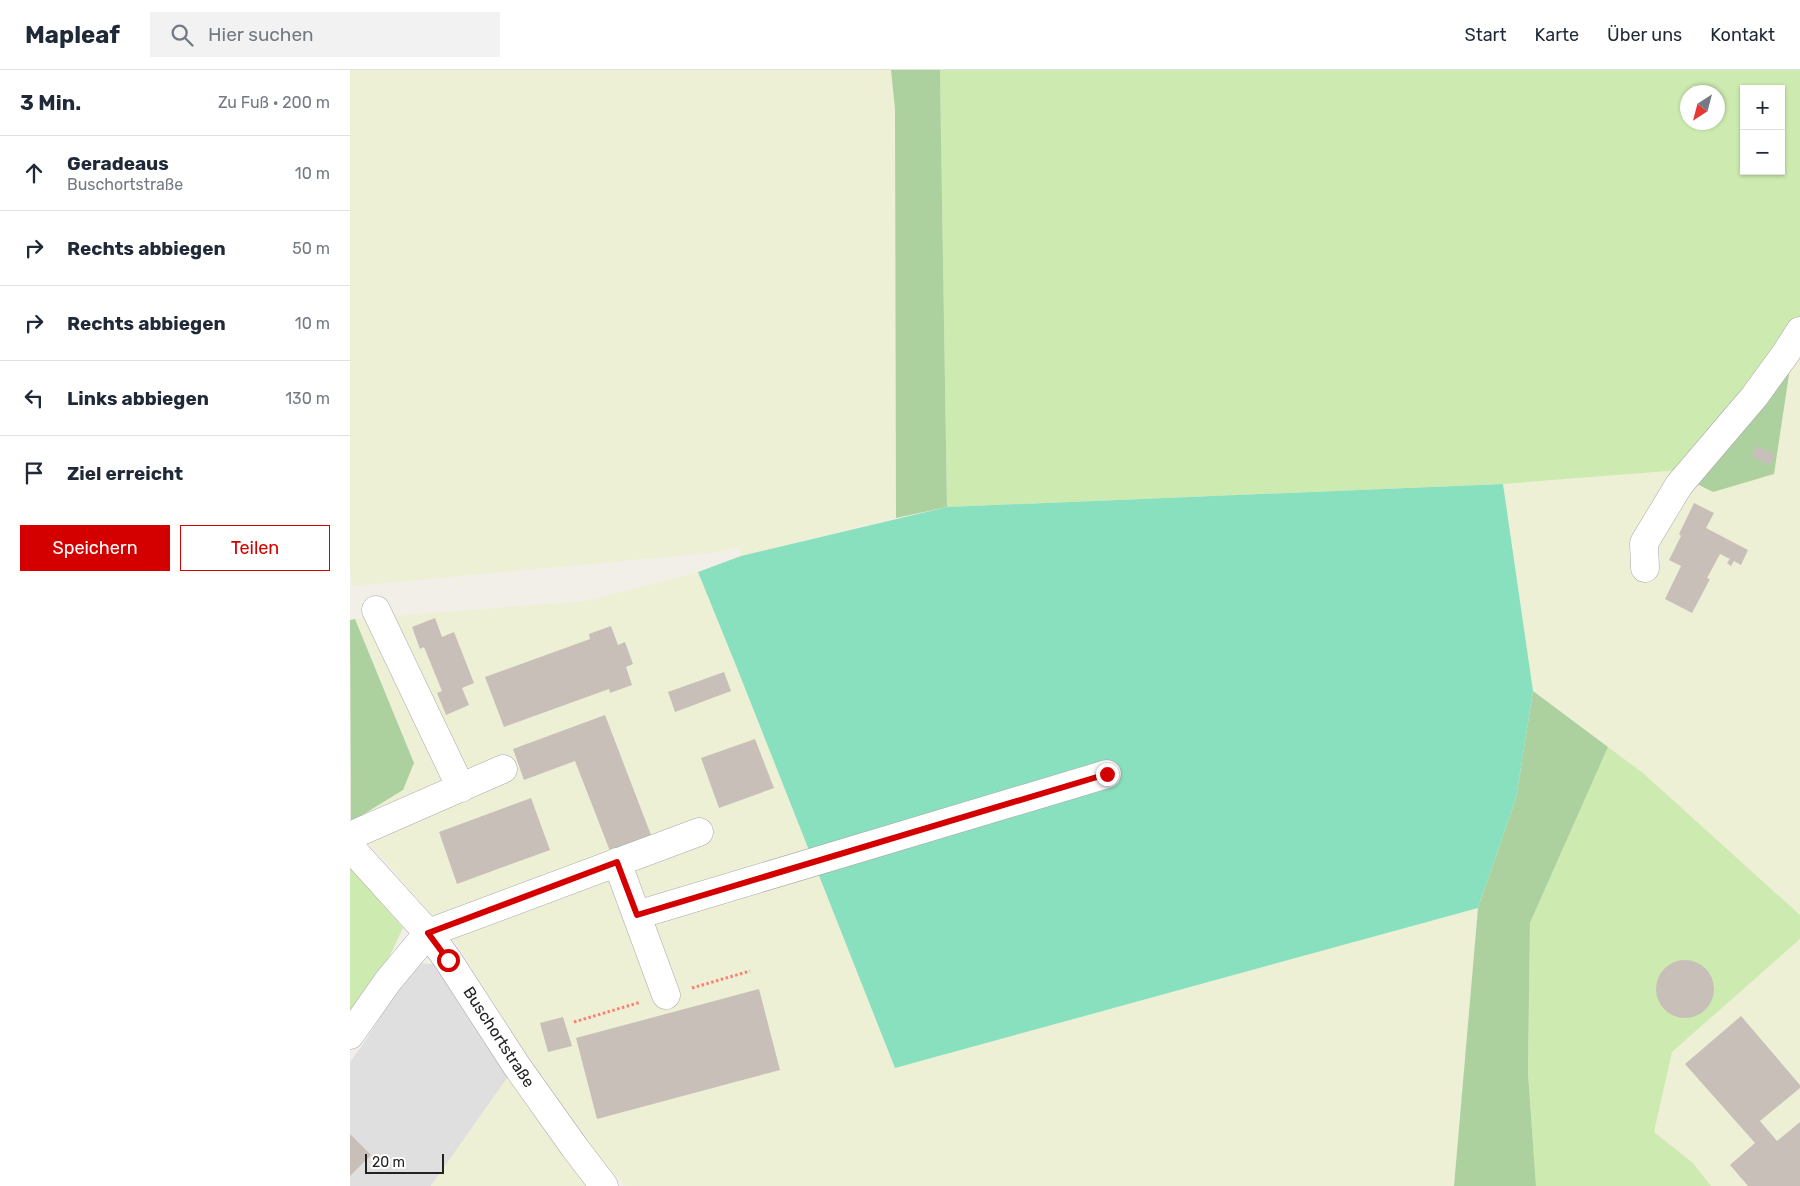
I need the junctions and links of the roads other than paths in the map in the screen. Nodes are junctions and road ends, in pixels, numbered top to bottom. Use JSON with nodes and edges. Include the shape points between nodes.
{"nodes":[{"id":1,"x":1800,"y":331,"type":"edge"},
{"id":2,"x":1646,"y":568,"type":"dead end"},
{"id":3,"x":376,"y":610,"type":"dead end"},
{"id":4,"x":503,"y":769,"type":"dead end"},
{"id":5,"x":1107,"y":774,"type":"dead end"},
{"id":6,"x":461,"y":788,"type":"junction"},
{"id":7,"x":699,"y":832,"type":"dead end"},
{"id":8,"x":350,"y":836,"type":"edge"},
{"id":9,"x":350,"y":847,"type":"edge"},
{"id":10,"x":617,"y":862,"type":"junction"},
{"id":11,"x":637,"y":915,"type":"junction"},
{"id":12,"x":428,"y":933,"type":"junction"},
{"id":13,"x":666,"y":995,"type":"dead end"},
{"id":14,"x":350,"y":1035,"type":"edge"},
{"id":15,"x":604,"y":1186,"type":"edge"}],
"edges":[{"from":1,"to":2,"type":"street","via":[[1754,397],[1679,485],[1644,543]]},
{"from":3,"to":6,"type":"street"},
{"from":4,"to":6,"type":"street"},
{"from":5,"to":11,"type":"street"},
{"from":6,"to":8,"type":"street"},
{"from":7,"to":10,"type":"street"},
{"from":9,"to":12,"type":"street","name":"Buschortstraße"},
{"from":10,"to":11,"type":"street"},
{"from":10,"to":12,"type":"street"},
{"from":11,"to":13,"type":"street"},
{"from":12,"to":14,"type":"street","via":[[388,981]]},
{"from":12,"to":15,"type":"street","name":"Buschortstraße","via":[[516,1065]]}]}
